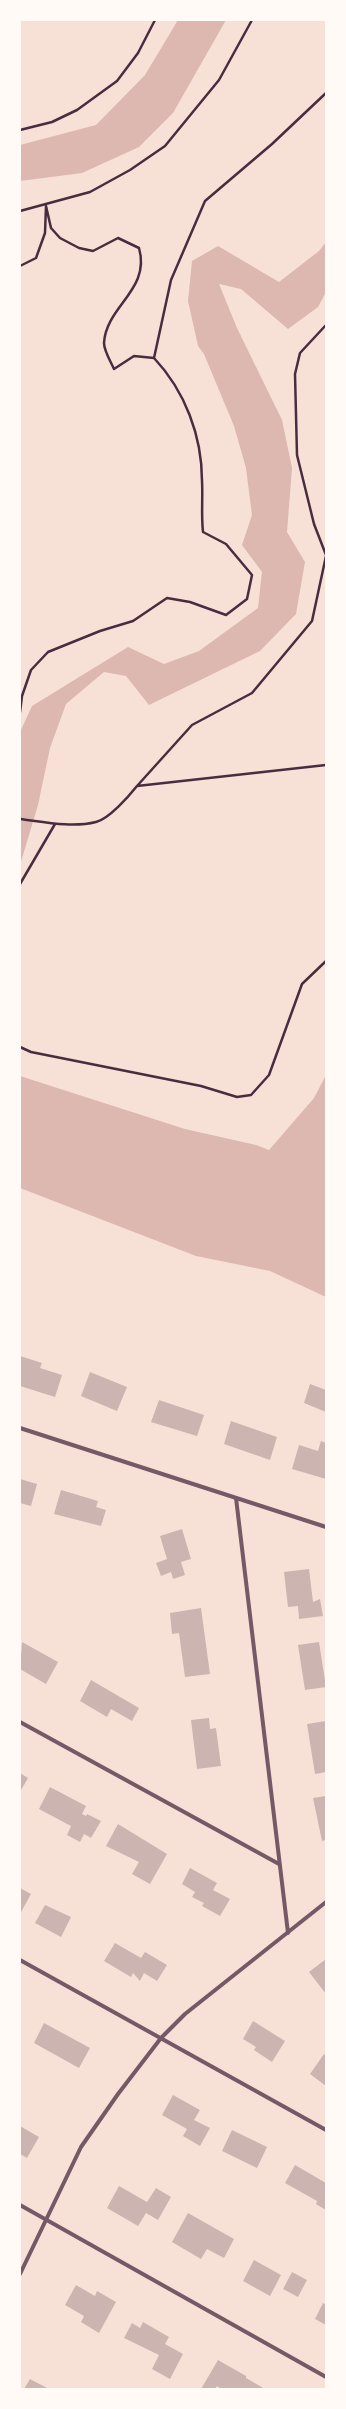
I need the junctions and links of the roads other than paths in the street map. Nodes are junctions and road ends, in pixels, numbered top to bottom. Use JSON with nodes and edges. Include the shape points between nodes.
{"nodes":[{"id":1,"x":20,"y":1428,"type":"edge"},
{"id":2,"x":236,"y":1498,"type":"junction"},
{"id":3,"x":326,"y":1527,"type":"edge"},
{"id":4,"x":20,"y":1722,"type":"edge"},
{"id":5,"x":279,"y":1864,"type":"junction"},
{"id":6,"x":326,"y":1902,"type":"edge"},
{"id":7,"x":288,"y":1933,"type":"junction"},
{"id":8,"x":20,"y":1960,"type":"edge"},
{"id":9,"x":161,"y":2038,"type":"junction"},
{"id":10,"x":326,"y":2130,"type":"edge"},
{"id":11,"x":20,"y":2205,"type":"edge"},
{"id":12,"x":45,"y":2219,"type":"junction"},
{"id":13,"x":20,"y":2274,"type":"edge"},
{"id":14,"x":326,"y":2377,"type":"edge"}],
"edges":[{"from":1,"to":2,"type":"street"},
{"from":2,"to":3,"type":"street"},
{"from":2,"to":5,"type":"street"},
{"from":4,"to":5,"type":"street"},
{"from":5,"to":7,"type":"street"},
{"from":6,"to":7,"type":"street"},
{"from":7,"to":9,"type":"street","via":[[184,2014]]},
{"from":8,"to":9,"type":"street"},
{"from":9,"to":10,"type":"street"},
{"from":9,"to":12,"type":"street","via":[[81,2147]]},
{"from":11,"to":12,"type":"street"},
{"from":12,"to":13,"type":"street"},
{"from":12,"to":14,"type":"street"}]}
